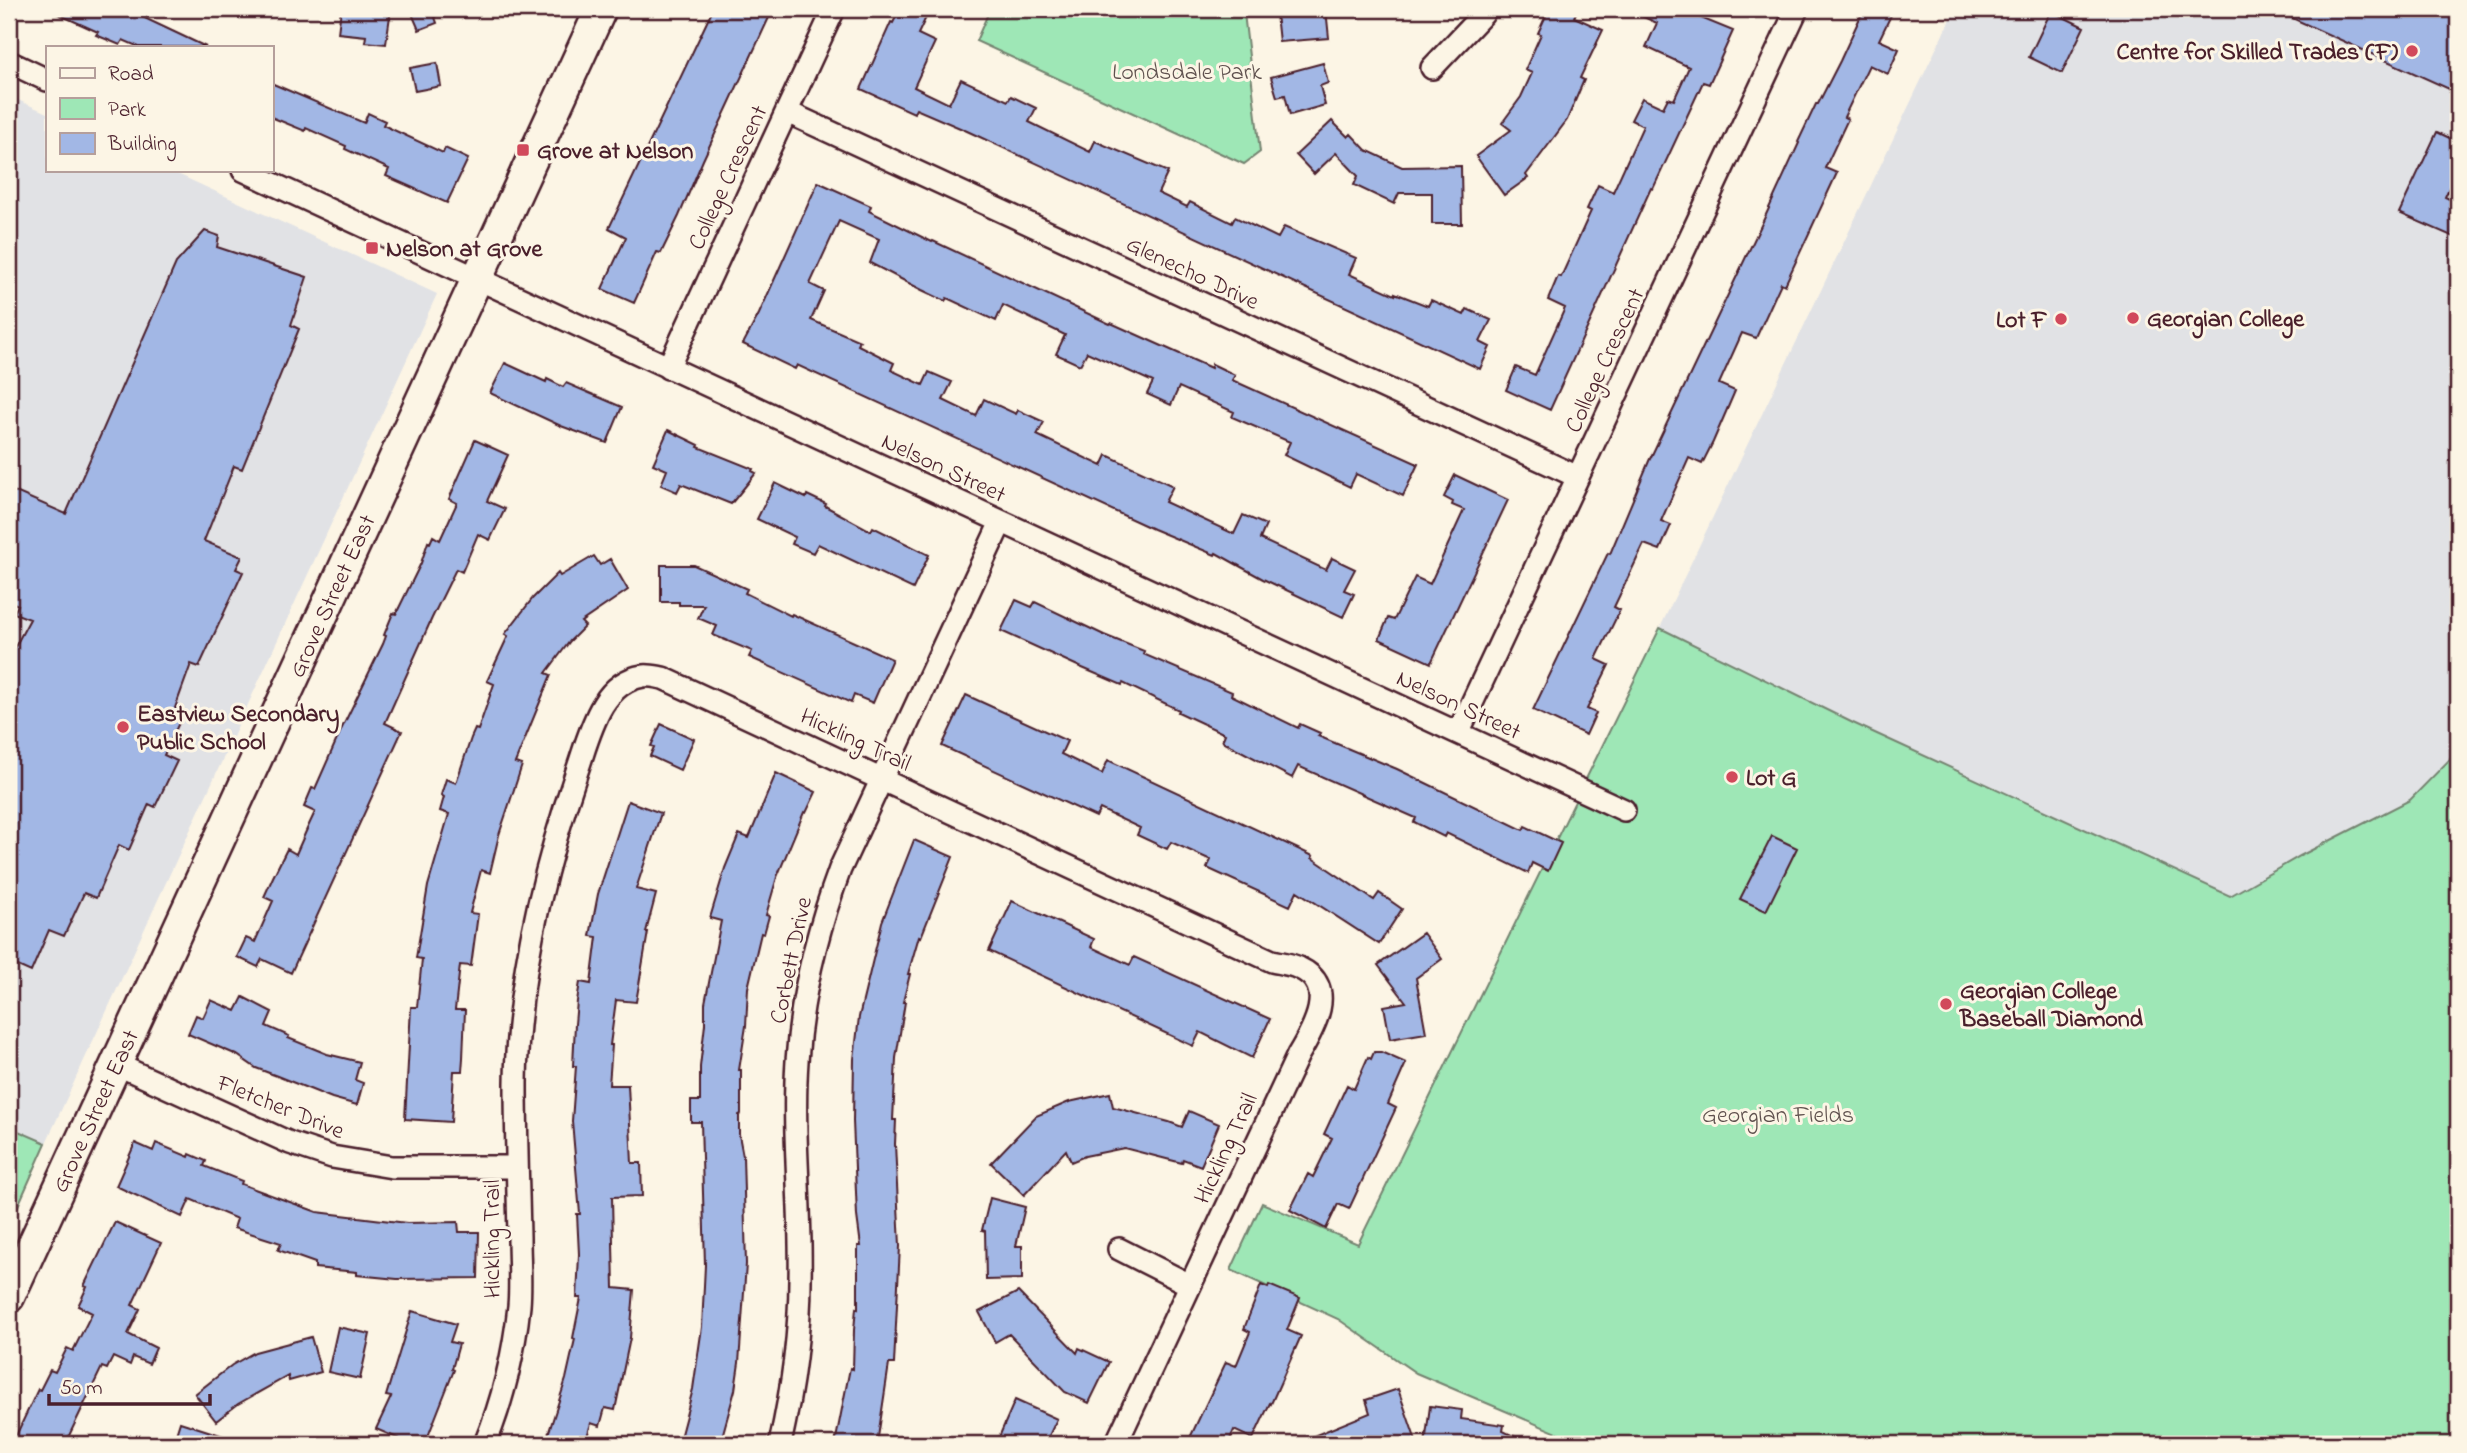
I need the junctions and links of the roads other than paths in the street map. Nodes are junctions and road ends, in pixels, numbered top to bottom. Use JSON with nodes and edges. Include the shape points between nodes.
{"nodes":[{"id":1,"x":601,"y":9,"type":"edge"},
{"id":2,"x":834,"y":9,"type":"edge"},
{"id":3,"x":1485,"y":9,"type":"edge"},
{"id":4,"x":1797,"y":9,"type":"edge"},
{"id":5,"x":9,"y":62,"type":"edge"},
{"id":6,"x":1432,"y":68,"type":"dead end"},
{"id":7,"x":46,"y":80,"type":"edge"},
{"id":8,"x":787,"y":112,"type":"junction"},
{"id":9,"x":247,"y":172,"type":"edge"},
{"id":10,"x":477,"y":278,"type":"junction"},
{"id":11,"x":667,"y":368,"type":"junction"},
{"id":12,"x":1578,"y":477,"type":"junction"},
{"id":13,"x":1001,"y":522,"type":"junction"},
{"id":14,"x":1458,"y":733,"type":"junction"},
{"id":15,"x":882,"y":780,"type":"junction"},
{"id":16,"x":1624,"y":810,"type":"dead end"},
{"id":17,"x":116,"y":1065,"type":"junction"},
{"id":18,"x":517,"y":1167,"type":"junction"},
{"id":19,"x":1119,"y":1249,"type":"dead end"},
{"id":20,"x":1190,"y":1285,"type":"junction"},
{"id":21,"x":9,"y":1297,"type":"edge"},
{"id":22,"x":485,"y":1444,"type":"edge"},
{"id":23,"x":780,"y":1444,"type":"edge"},
{"id":24,"x":1116,"y":1444,"type":"edge"}],
"edges":[{"from":1,"to":10,"type":"street","name":"Grove Street East"},
{"from":2,"to":8,"type":"street","name":"College Crescent"},
{"from":3,"to":6,"type":"street"},
{"from":4,"to":12,"type":"street","name":"College Crescent"},
{"from":5,"to":7,"type":"street"},
{"from":8,"to":11,"type":"street","name":"College Crescent"},
{"from":8,"to":12,"type":"street","name":"Glenecho Drive"},
{"from":9,"to":10,"type":"street","name":"Nelson Street"},
{"from":10,"to":11,"type":"street","name":"Nelson Street"},
{"from":10,"to":17,"type":"street","name":"Grove Street East"},
{"from":11,"to":13,"type":"street","name":"Nelson Street"},
{"from":12,"to":14,"type":"street","name":"College Crescent"},
{"from":13,"to":14,"type":"street","name":"Nelson Street"},
{"from":13,"to":15,"type":"street","name":"Corbett Drive"},
{"from":14,"to":16,"type":"street","name":"Nelson Street"},
{"from":15,"to":18,"type":"street","name":"Hickling Trail","via":[[663,678],[645,675],[627,680],[609,695],[596,717],[564,810],[532,934],[518,1044]]},
{"from":15,"to":20,"type":"street","name":"Hickling Trail","via":[[1272,961],[1299,968],[1316,985],[1320,1007],[1314,1028]]},
{"from":15,"to":23,"type":"street","name":"Corbett Drive","via":[[827,902],[800,1030],[795,1092],[798,1332]]},
{"from":17,"to":18,"type":"street","name":"Fletcher Drive","via":[[290,1143],[332,1157],[392,1167]]},
{"from":17,"to":21,"type":"street","name":"Grove Street East"},
{"from":18,"to":22,"type":"street","name":"Hickling Trail","via":[[519,1303],[507,1379]]},
{"from":19,"to":20,"type":"street"},
{"from":20,"to":24,"type":"street","name":"Hickling Trail"}]}
